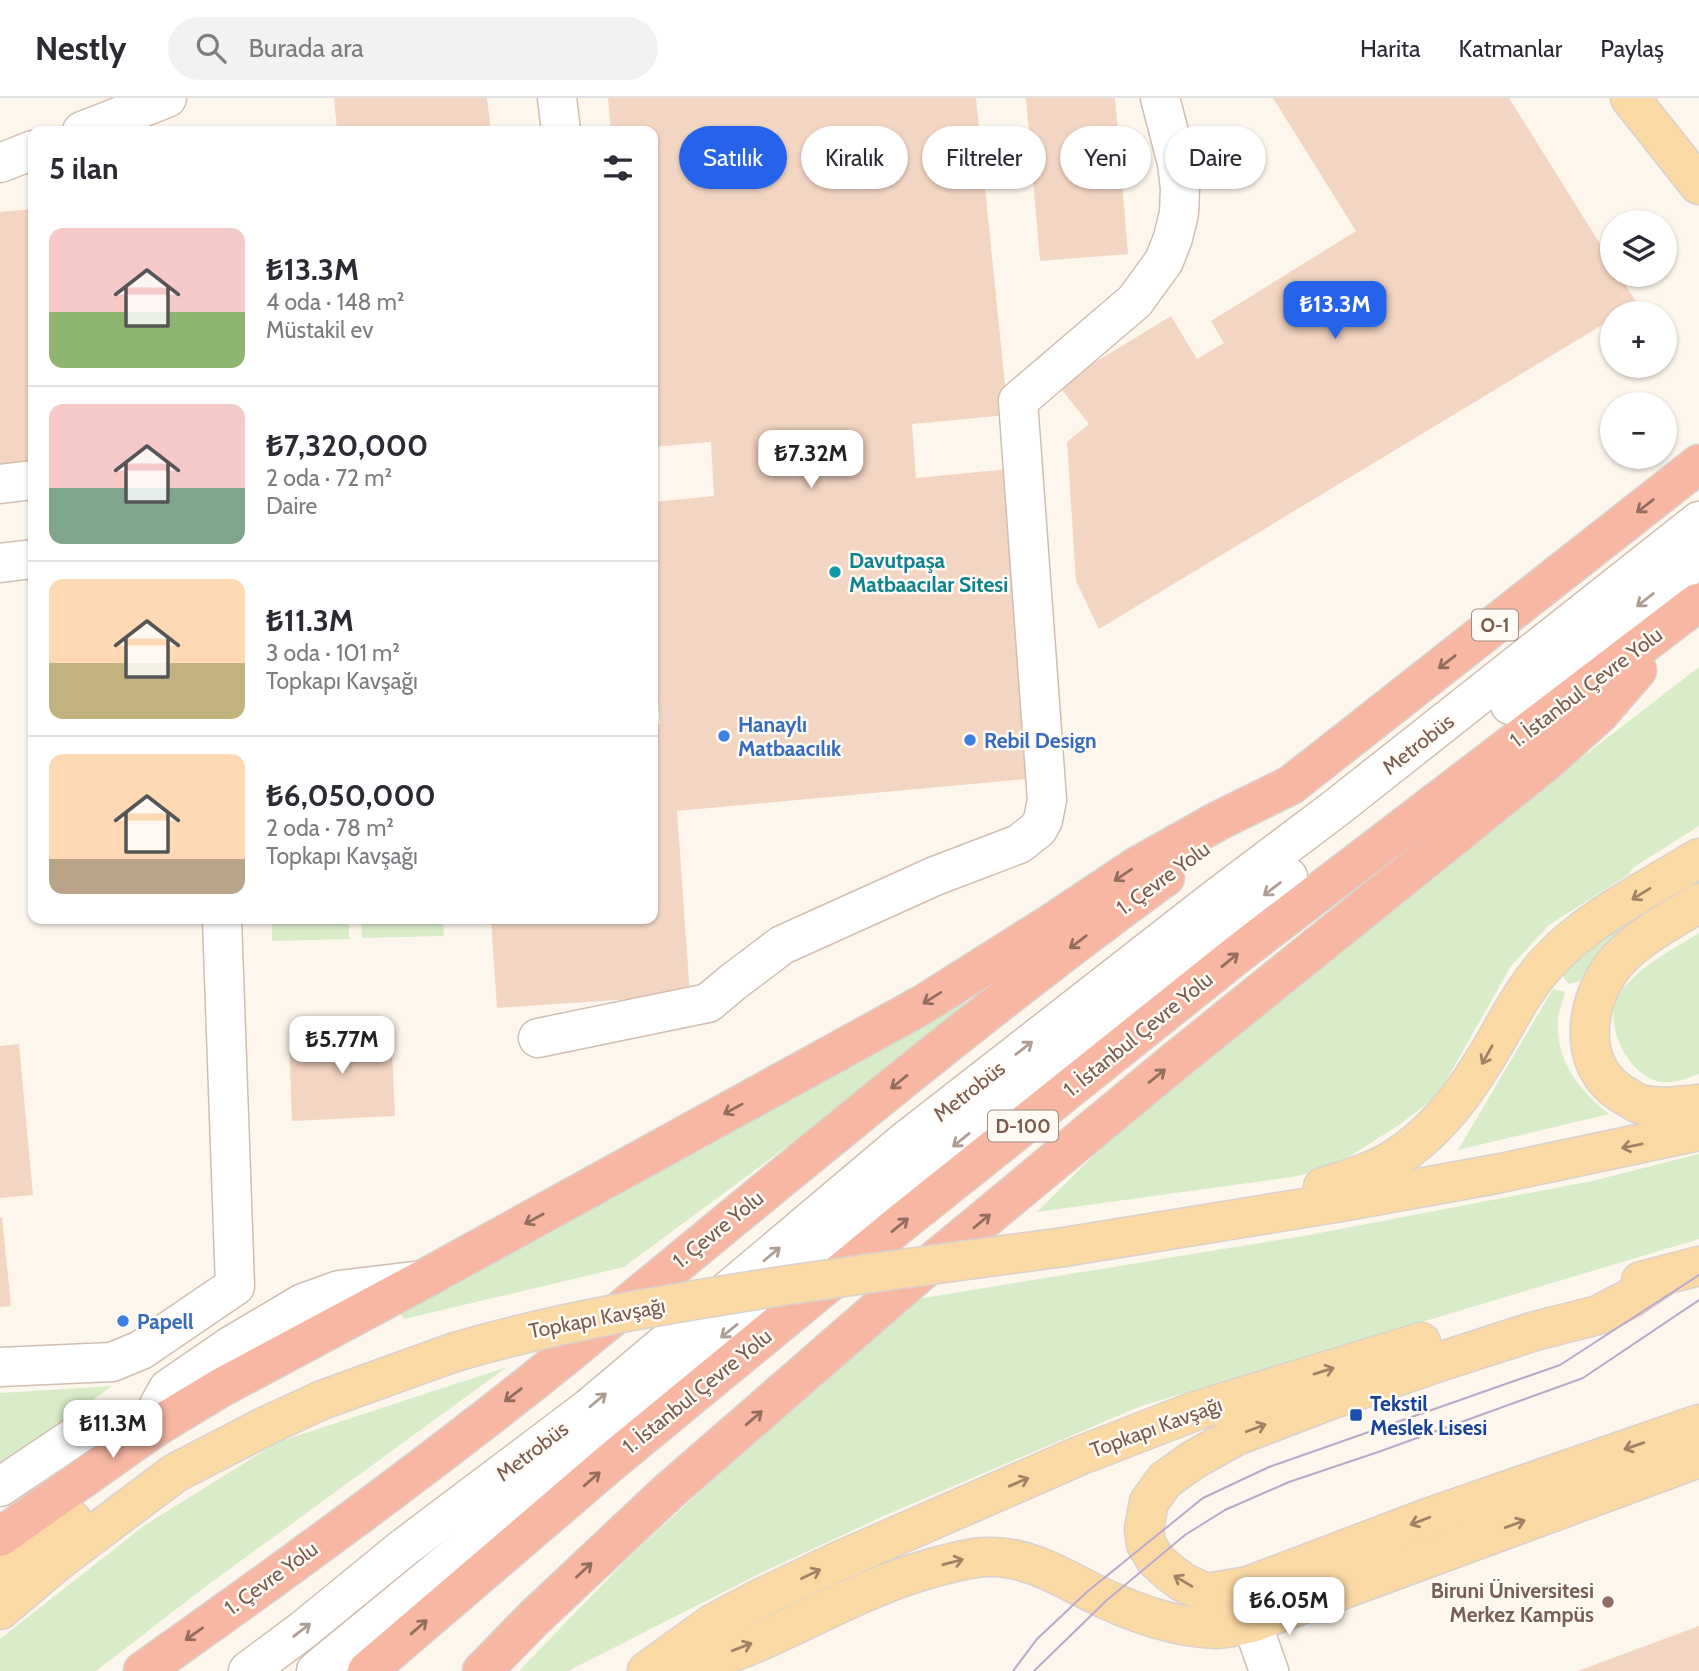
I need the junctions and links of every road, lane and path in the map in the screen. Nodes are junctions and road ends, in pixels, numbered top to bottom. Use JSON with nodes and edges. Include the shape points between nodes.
{"nodes":[{"id":1,"x":167,"y":98,"type":"edge"},
{"id":2,"x":557,"y":98,"type":"edge"},
{"id":3,"x":1160,"y":98,"type":"edge"},
{"id":4,"x":1630,"y":98,"type":"edge"},
{"id":5,"x":95,"y":126,"type":"edge"},
{"id":6,"x":560,"y":126,"type":"edge"},
{"id":7,"x":28,"y":152,"type":"edge"},
{"id":8,"x":0,"y":163,"type":"edge"},
{"id":9,"x":1699,"y":185,"type":"edge"},
{"id":10,"x":1699,"y":464,"type":"edge"},
{"id":11,"x":28,"y":481,"type":"edge"},
{"id":12,"x":0,"y":484,"type":"edge"},
{"id":13,"x":1699,"y":521,"type":"edge"},
{"id":14,"x":1699,"y":558,"type":"edge"},
{"id":15,"x":28,"y":560,"type":"edge"},
{"id":16,"x":0,"y":563,"type":"edge"},
{"id":17,"x":1698,"y":602,"type":"edge"},
{"id":18,"x":1291,"y":785,"type":"junction"},
{"id":19,"x":1699,"y":858,"type":"edge"},
{"id":20,"x":1699,"y":903,"type":"edge"},
{"id":21,"x":222,"y":924,"type":"edge"},
{"id":22,"x":538,"y":1038,"type":"dead end"},
{"id":23,"x":1699,"y":1104,"type":"edge"},
{"id":24,"x":1699,"y":1130,"type":"edge"},
{"id":25,"x":1211,"y":1225,"type":"junction"},
{"id":26,"x":1682,"y":1270,"type":"edge"},
{"id":27,"x":422,"y":1280,"type":"junction"},
{"id":28,"x":223,"y":1295,"type":"junction"},
{"id":29,"x":266,"y":1324,"type":"junction"},
{"id":30,"x":232,"y":1345,"type":"junction"},
{"id":31,"x":0,"y":1367,"type":"edge"},
{"id":32,"x":1699,"y":1424,"type":"edge"},
{"id":33,"x":268,"y":1425,"type":"junction"},
{"id":34,"x":154,"y":1428,"type":"junction"},
{"id":35,"x":1699,"y":1458,"type":"edge"},
{"id":36,"x":0,"y":1487,"type":"edge"},
{"id":37,"x":0,"y":1537,"type":"edge"},
{"id":38,"x":0,"y":1572,"type":"edge"},
{"id":39,"x":0,"y":1610,"type":"edge"},
{"id":40,"x":535,"y":1617,"type":"junction"},
{"id":41,"x":1252,"y":1623,"type":"junction"},
{"id":42,"x":143,"y":1671,"type":"edge"},
{"id":43,"x":248,"y":1671,"type":"edge"},
{"id":44,"x":316,"y":1671,"type":"edge"},
{"id":45,"x":367,"y":1671,"type":"edge"},
{"id":46,"x":453,"y":1671,"type":"edge"},
{"id":47,"x":482,"y":1671,"type":"edge"},
{"id":48,"x":647,"y":1671,"type":"edge"},
{"id":49,"x":653,"y":1671,"type":"edge"},
{"id":50,"x":1269,"y":1671,"type":"edge"}],
"edges":[{"from":1,"to":5,"type":"street"},
{"from":2,"to":6,"type":"street"},
{"from":3,"to":22,"type":"street","via":[[1180,188],[1179,213],[1164,261],[1135,300],[1018,401],[1047,800],[1038,829],[1019,844],[782,945],[708,1003]]},
{"from":4,"to":9,"type":"main road"},
{"from":7,"to":8,"type":"street"},
{"from":10,"to":18,"type":"highway","number":"O-1","one_way":true},
{"from":11,"to":12,"type":"street"},
{"from":43,"to":13,"type":"street","name":"Metrobüs","one_way":true,"via":[[589,1408],[904,1142]]},
{"from":14,"to":44,"type":"street","name":"Metrobüs","one_way":true,"via":[[1170,969]]},
{"from":15,"to":16,"type":"street"},
{"from":40,"to":17,"type":"highway","one_way":true,"via":[[668,1492],[917,1275],[1548,760],[1599,714]]},
{"from":45,"to":17,"type":"highway","name":"1. İstanbul Çevre Yolu","number":"D-100","one_way":true,"via":[[611,1462],[911,1216],[1239,953]]},
{"from":18,"to":27,"type":"highway","one_way":true,"via":[[1136,867],[922,1004]]},
{"from":18,"to":42,"type":"highway","name":"1. Çevre Yolu","one_way":true,"via":[[967,1027],[563,1357],[404,1480]]},
{"from":19,"to":25,"type":"main road","one_way":true,"via":[[1588,927],[1550,960],[1453,1107],[1397,1158]]},
{"from":20,"to":23,"type":"main road","via":[[1617,961],[1599,989],[1590,1017],[1591,1050],[1600,1075],[1616,1090],[1638,1104],[1663,1108]]},
{"from":21,"to":28,"type":"street"},
{"from":24,"to":25,"type":"main road","one_way":true,"via":[[1496,1174]]},
{"from":25,"to":33,"type":"main road","name":"Topkapı Kavşağı","bridge":true,"via":[[692,1300],[513,1335],[348,1390]]},
{"from":32,"to":26,"type":"main road","one_way":true,"via":[[1248,1586],[1207,1592],[1184,1583],[1146,1544],[1149,1502],[1165,1480],[1236,1436],[1439,1362],[1598,1314]]},
{"from":48,"to":26,"type":"main road","name":"Topkapı Kavşağı","one_way":true,"via":[[712,1624],[759,1599],[1195,1411],[1552,1303]]},
{"from":27,"to":29,"type":"street","via":[[339,1290]]},
{"from":27,"to":34,"type":"highway"},
{"from":28,"to":29,"type":"street"},
{"from":28,"to":30,"type":"street"},
{"from":28,"to":31,"type":"street","via":[[141,1350],[112,1362]]},
{"from":29,"to":30,"type":"street"},
{"from":30,"to":34,"type":"street","via":[[169,1389],[158,1407]]},
{"from":33,"to":38,"type":"main road","via":[[159,1468],[48,1535]]},
{"from":33,"to":39,"type":"main road","via":[[175,1473]]},
{"from":34,"to":36,"type":"street","via":[[132,1423],[89,1427]]},
{"from":34,"to":37,"type":"highway"},
{"from":41,"to":35,"type":"main road","one_way":true},
{"from":40,"to":46,"type":"highway","via":[[498,1637]]},
{"from":40,"to":47,"type":"highway"},
{"from":49,"to":41,"type":"main road","one_way":true,"via":[[745,1647],[899,1577],[963,1559],[1019,1560],[1107,1600],[1179,1625],[1218,1629]]},
{"from":41,"to":50,"type":"street"}]}
